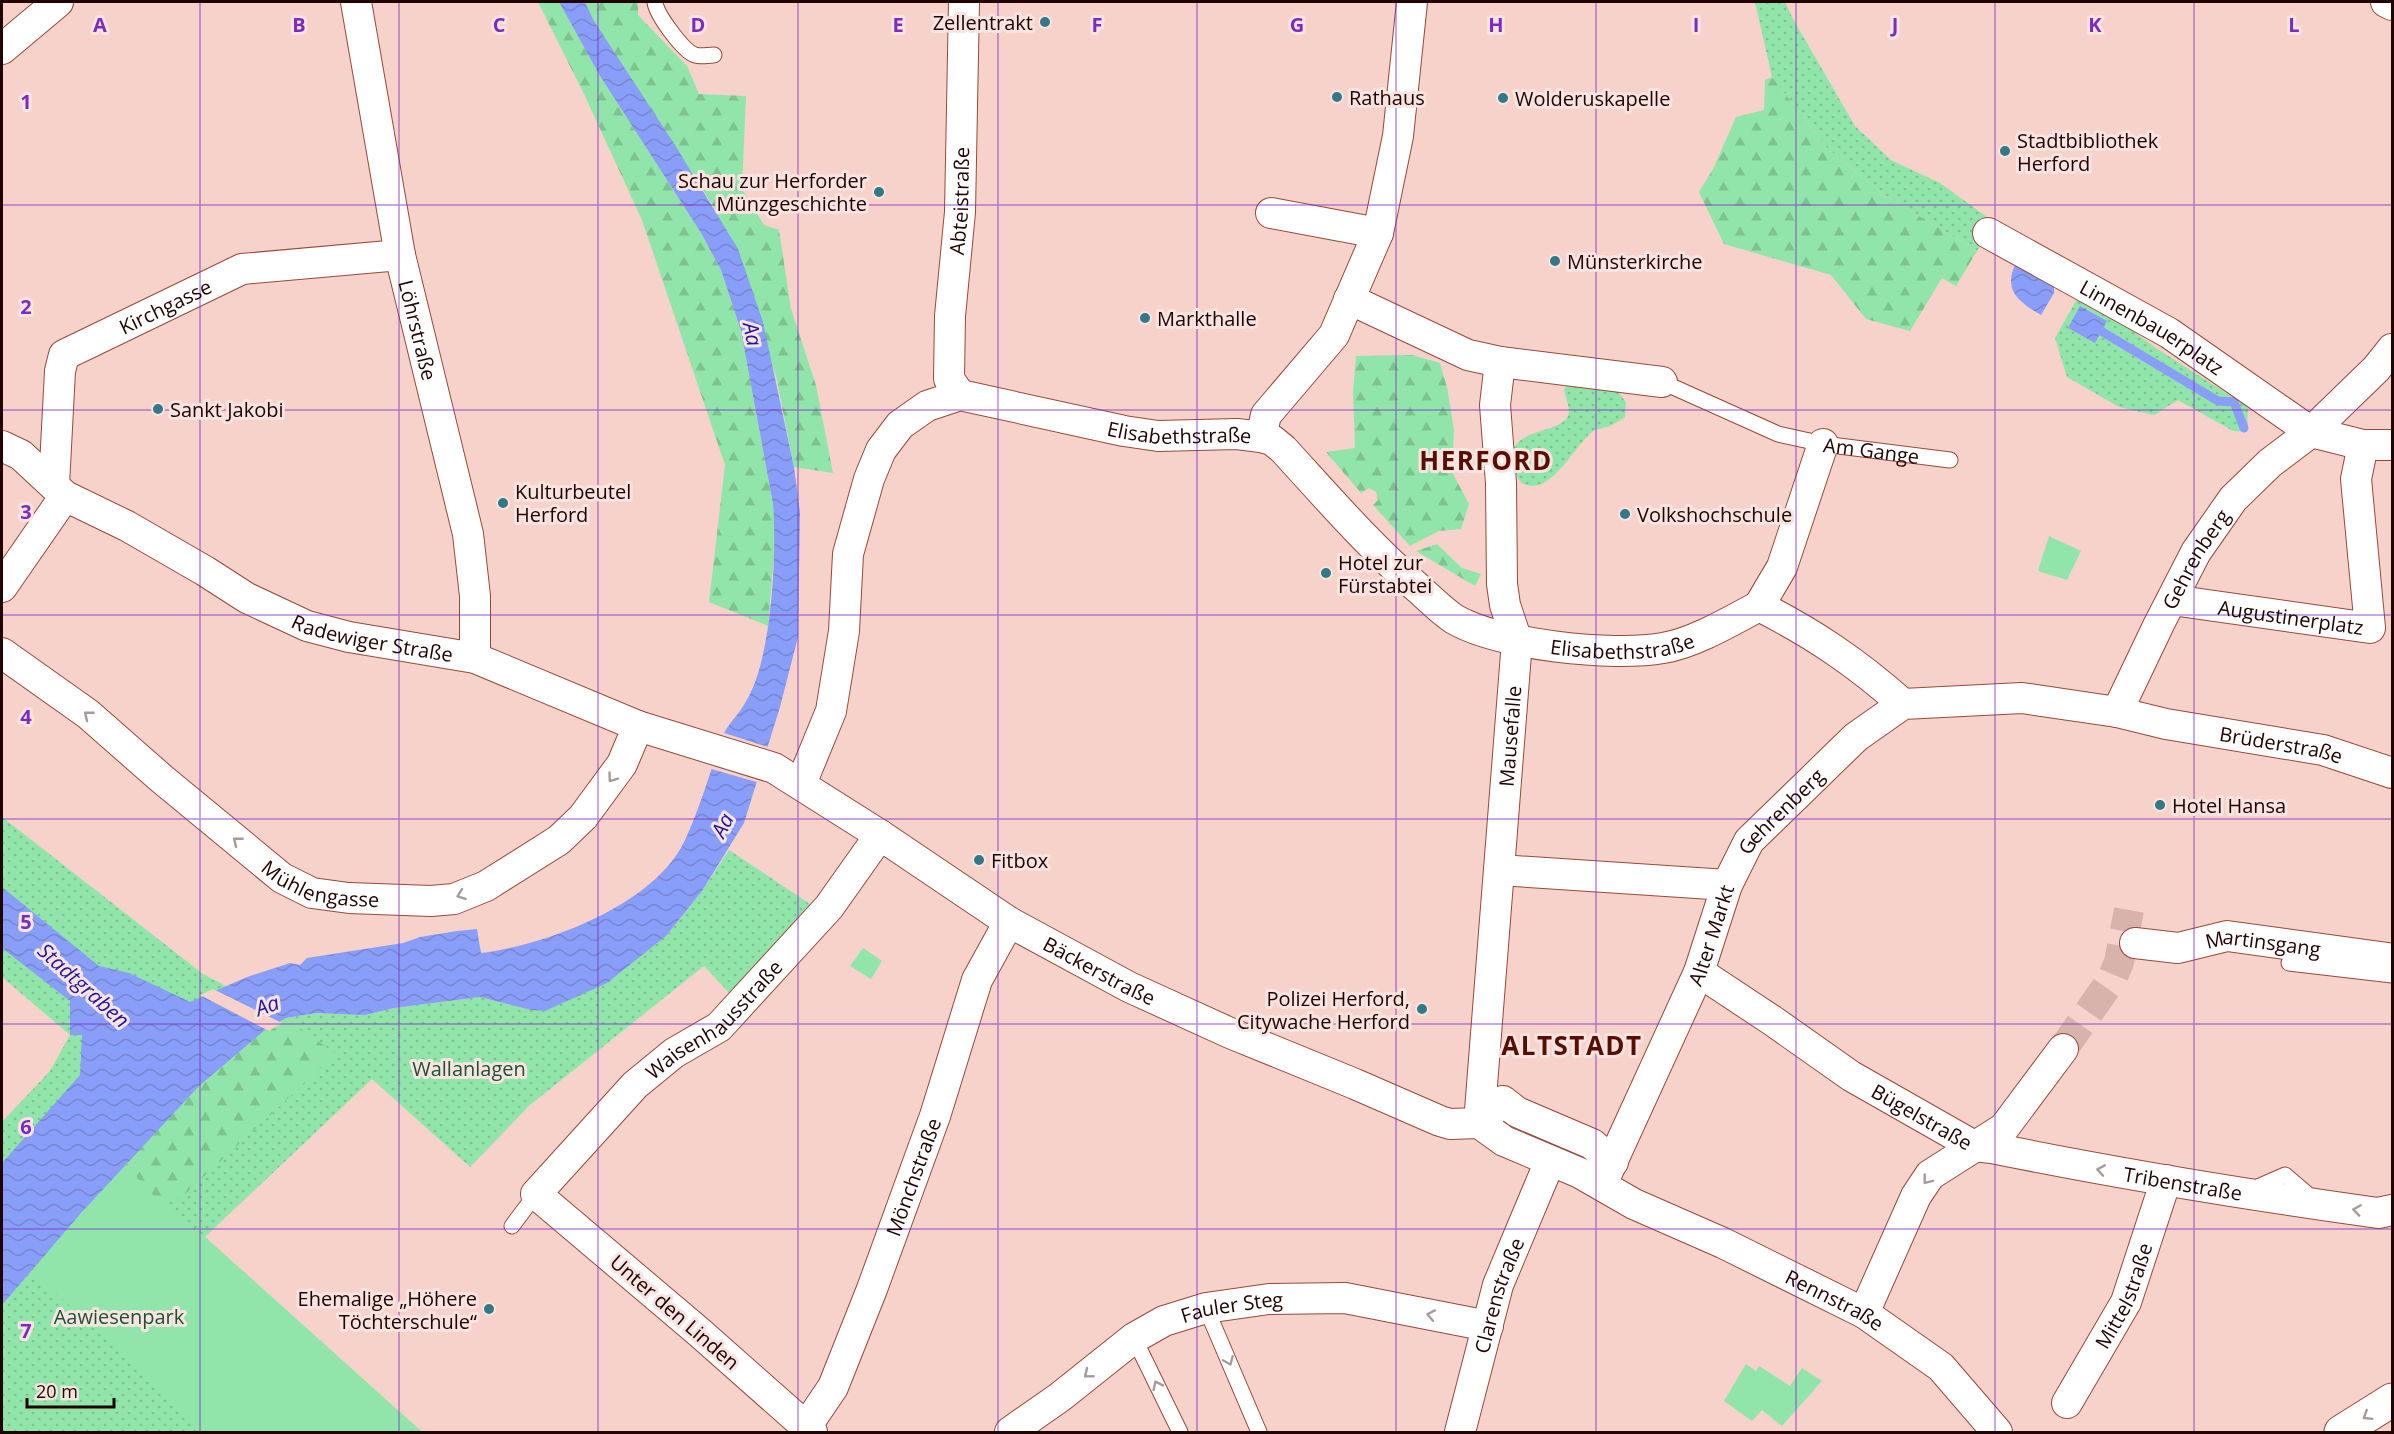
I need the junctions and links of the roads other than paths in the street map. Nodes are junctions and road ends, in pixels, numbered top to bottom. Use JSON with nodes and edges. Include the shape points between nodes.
{"nodes":[{"id":1,"x":58,"y":2,"type":"edge"},
{"id":2,"x":356,"y":2,"type":"edge"},
{"id":3,"x":655,"y":2,"type":"edge"},
{"id":4,"x":964,"y":2,"type":"edge"},
{"id":5,"x":1412,"y":2,"type":"edge"},
{"id":6,"x":2,"y":49,"type":"edge"},
{"id":7,"x":714,"y":55,"type":"dead end"},
{"id":8,"x":1271,"y":213,"type":"dead end"},
{"id":9,"x":1378,"y":233,"type":"junction"},
{"id":10,"x":1988,"y":233,"type":"dead end"},
{"id":11,"x":399,"y":255,"type":"junction"},
{"id":12,"x":1349,"y":299,"type":"junction"},
{"id":13,"x":2392,"y":350,"type":"edge"},
{"id":14,"x":1500,"y":362,"type":"junction"},
{"id":15,"x":1662,"y":382,"type":"joint"},
{"id":16,"x":960,"y":395,"type":"junction"},
{"id":17,"x":2311,"y":432,"type":"junction"},
{"id":18,"x":1261,"y":437,"type":"junction"},
{"id":19,"x":1823,"y":444,"type":"junction"},
{"id":20,"x":2362,"y":445,"type":"junction"},
{"id":21,"x":2392,"y":445,"type":"edge"},
{"id":22,"x":2,"y":446,"type":"edge"},
{"id":23,"x":1950,"y":460,"type":"dead end"},
{"id":24,"x":60,"y":491,"type":"junction"},
{"id":25,"x":2,"y":587,"type":"edge"},
{"id":26,"x":2172,"y":600,"type":"junction"},
{"id":27,"x":1759,"y":606,"type":"junction"},
{"id":28,"x":1517,"y":641,"type":"junction"},
{"id":29,"x":2,"y":653,"type":"edge"},
{"id":30,"x":474,"y":658,"type":"junction"},
{"id":31,"x":1903,"y":704,"type":"junction"},
{"id":32,"x":2117,"y":712,"type":"junction"},
{"id":33,"x":638,"y":726,"type":"junction"},
{"id":34,"x":774,"y":768,"type":"joint"},
{"id":35,"x":2392,"y":773,"type":"edge"},
{"id":36,"x":801,"y":784,"type":"junction"},
{"id":37,"x":880,"y":835,"type":"junction"},
{"id":38,"x":1499,"y":870,"type":"junction"},
{"id":39,"x":1727,"y":885,"type":"junction"},
{"id":40,"x":1009,"y":922,"type":"junction"},
{"id":41,"x":2135,"y":943,"type":"dead end"},
{"id":42,"x":2392,"y":961,"type":"edge"},
{"id":43,"x":2289,"y":963,"type":"dead end"},
{"id":44,"x":1699,"y":972,"type":"junction"},
{"id":45,"x":2392,"y":975,"type":"edge"},
{"id":46,"x":2063,"y":1049,"type":"tunnel mouth"},
{"id":47,"x":1465,"y":1124,"type":"junction"},
{"id":48,"x":1974,"y":1146,"type":"junction"},
{"id":49,"x":1550,"y":1161,"type":"junction"},
{"id":50,"x":1607,"y":1173,"type":"junction"},
{"id":51,"x":2166,"y":1180,"type":"junction"},
{"id":52,"x":536,"y":1194,"type":"junction"},
{"id":53,"x":2392,"y":1210,"type":"edge"},
{"id":54,"x":512,"y":1226,"type":"dead end"},
{"id":55,"x":1206,"y":1308,"type":"junction"},
{"id":56,"x":1864,"y":1313,"type":"junction"},
{"id":57,"x":1488,"y":1326,"type":"junction"},
{"id":58,"x":1134,"y":1338,"type":"junction"},
{"id":59,"x":2392,"y":1400,"type":"edge"},
{"id":60,"x":2067,"y":1403,"type":"dead end"},
{"id":61,"x":809,"y":1430,"type":"edge"},
{"id":62,"x":1010,"y":1432,"type":"edge"},
{"id":63,"x":1180,"y":1432,"type":"edge"},
{"id":64,"x":1259,"y":1432,"type":"edge"},
{"id":65,"x":1460,"y":1432,"type":"edge"},
{"id":66,"x":1997,"y":1432,"type":"edge"},
{"id":67,"x":2341,"y":1432,"type":"edge"}],
"edges":[{"from":1,"to":6,"type":"street"},
{"from":2,"to":11,"type":"street","name":"Löhrstraße"},
{"from":3,"to":7,"type":"lane","via":[[661,18],[688,52]]},
{"from":4,"to":16,"type":"street","name":"Abteistraße","via":[[960,212],[950,316],[949,379]]},
{"from":5,"to":9,"type":"street","via":[[1398,136]]},
{"from":8,"to":9,"type":"street"},
{"from":9,"to":12,"type":"street"},
{"from":10,"to":17,"type":"street","name":"Linnenbauerplatz","via":[[2169,333]]},
{"from":11,"to":24,"type":"street","name":"Kirchgasse","via":[[242,269],[64,355],[60,371]]},
{"from":11,"to":30,"type":"street","name":"Löhrstraße","via":[[468,534],[475,596]]},
{"from":12,"to":14,"type":"street","via":[[1468,355]]},
{"from":12,"to":18,"type":"street","via":[[1334,335],[1266,415]]},
{"from":13,"to":17,"type":"street","name":"Gehrenberg"},
{"from":14,"to":15,"type":"street"},
{"from":14,"to":28,"type":"street","via":[[1496,405],[1502,584]]},
{"from":15,"to":19,"type":"lane","via":[[1778,434]]},
{"from":16,"to":18,"type":"street","name":"Elisabethstraße","via":[[1158,436]]},
{"from":16,"to":36,"type":"street","via":[[927,406],[900,425],[881,450],[868,479],[848,554],[844,631],[831,711]]},
{"from":17,"to":20,"type":"street"},
{"from":17,"to":26,"type":"street","name":"Gehrenberg","via":[[2232,499],[2196,552]]},
{"from":18,"to":28,"type":"street","name":"Elisabethstraße","via":[[1283,448],[1394,567],[1453,618],[1483,633]]},
{"from":19,"to":23,"type":"lane","name":"Am Gange"},
{"from":19,"to":27,"type":"street","name":"Am Gange","via":[[1782,567]]},
{"from":20,"to":21,"type":"street"},
{"from":20,"to":26,"type":"street","name":"Augustinerplatz","via":[[2356,479],[2370,628]]},
{"from":22,"to":24,"type":"street","name":"Radewiger Straße","via":[[21,455]]},
{"from":24,"to":25,"type":"street"},
{"from":24,"to":30,"type":"street","name":"Radewiger Straße","via":[[128,525],[247,598],[307,626]]},
{"from":26,"to":32,"type":"street","name":"Gehrenberg"},
{"from":27,"to":28,"type":"street","name":"Elisabethstraße","via":[[1715,630],[1665,648],[1613,650]]},
{"from":27,"to":31,"type":"street","via":[[1804,629],[1866,671]]},
{"from":28,"to":38,"type":"street","name":"Mausefalle"},
{"from":33,"to":29,"type":"street","name":"Mühlengasse","one_way":true,"via":[[622,764],[583,817],[559,840],[486,886],[454,898],[431,901],[349,898],[312,893],[282,878],[88,714]]},
{"from":30,"to":33,"type":"street","name":"Radewiger Straße"},
{"from":31,"to":32,"type":"street","via":[[2022,698]]},
{"from":31,"to":39,"type":"street","name":"Gehrenberg","via":[[1856,737],[1749,841]]},
{"from":32,"to":35,"type":"street","name":"Brüderstraße","via":[[2164,735],[2323,750]]},
{"from":33,"to":34,"type":"street","name":"Radewiger Straße"},
{"from":34,"to":36,"type":"street","name":"Bäckerstraße"},
{"from":36,"to":37,"type":"street","name":"Bäckerstraße"},
{"from":37,"to":40,"type":"street","name":"Bäckerstraße"},
{"from":37,"to":52,"type":"street","name":"Waisenhausstraße","via":[[829,907],[718,1028],[674,1053],[635,1085]]},
{"from":38,"to":39,"type":"street","name":"Alter Markt"},
{"from":38,"to":47,"type":"street"},
{"from":39,"to":44,"type":"street","name":"Alter Markt"},
{"from":40,"to":47,"type":"street","name":"Bäckerstraße","via":[[1139,992],[1230,1033]]},
{"from":40,"to":61,"type":"street","name":"Mönchstraße","via":[[977,980],[935,1116],[872,1289],[833,1387]]},
{"from":41,"to":42,"type":"street","name":"Martinsgang","via":[[2178,948],[2227,936]]},
{"from":43,"to":45,"type":"lane"},
{"from":44,"to":48,"type":"street","name":"Bügelstraße","via":[[1851,1076]]},
{"from":44,"to":50,"type":"street","name":"Alter Markt"},
{"from":46,"to":48,"type":"street","via":[[2004,1128]]},
{"from":47,"to":49,"type":"street"},
{"from":47,"to":50,"type":"street","via":[[1503,1101],[1517,1112],[1592,1144]]},
{"from":51,"to":48,"type":"street","name":"Tribenstraße","one_way":true},
{"from":48,"to":56,"type":"street","name":"Bügelstraße","one_way":true,"via":[[1930,1175],[1916,1196]]},
{"from":49,"to":50,"type":"street"},
{"from":49,"to":57,"type":"street","name":"Clarenstraße","via":[[1498,1285]]},
{"from":50,"to":56,"type":"street","name":"Rennstraße","via":[[1610,1191]]},
{"from":53,"to":51,"type":"street","name":"Tribenstraße","one_way":true,"via":[[2378,1213]]},
{"from":51,"to":60,"type":"street","name":"Mittelstraße","via":[[2126,1302]]},
{"from":52,"to":54,"type":"lane"},
{"from":52,"to":61,"type":"street","name":"Unter den Linden"},
{"from":57,"to":55,"type":"street","name":"Fauler Steg","one_way":true,"via":[[1345,1298],[1269,1299]]},
{"from":55,"to":58,"type":"street","name":"Fauler Steg","via":[[1164,1321]]},
{"from":55,"to":64,"type":"lane","one_way":true},
{"from":56,"to":66,"type":"street","name":"Rennstraße","via":[[1941,1367]]},
{"from":57,"to":65,"type":"street","name":"Clarenstraße"},
{"from":58,"to":62,"type":"street","name":"Fauler Steg","one_way":true},
{"from":63,"to":58,"type":"lane","one_way":true},
{"from":59,"to":67,"type":"main road","one_way":true}]}
